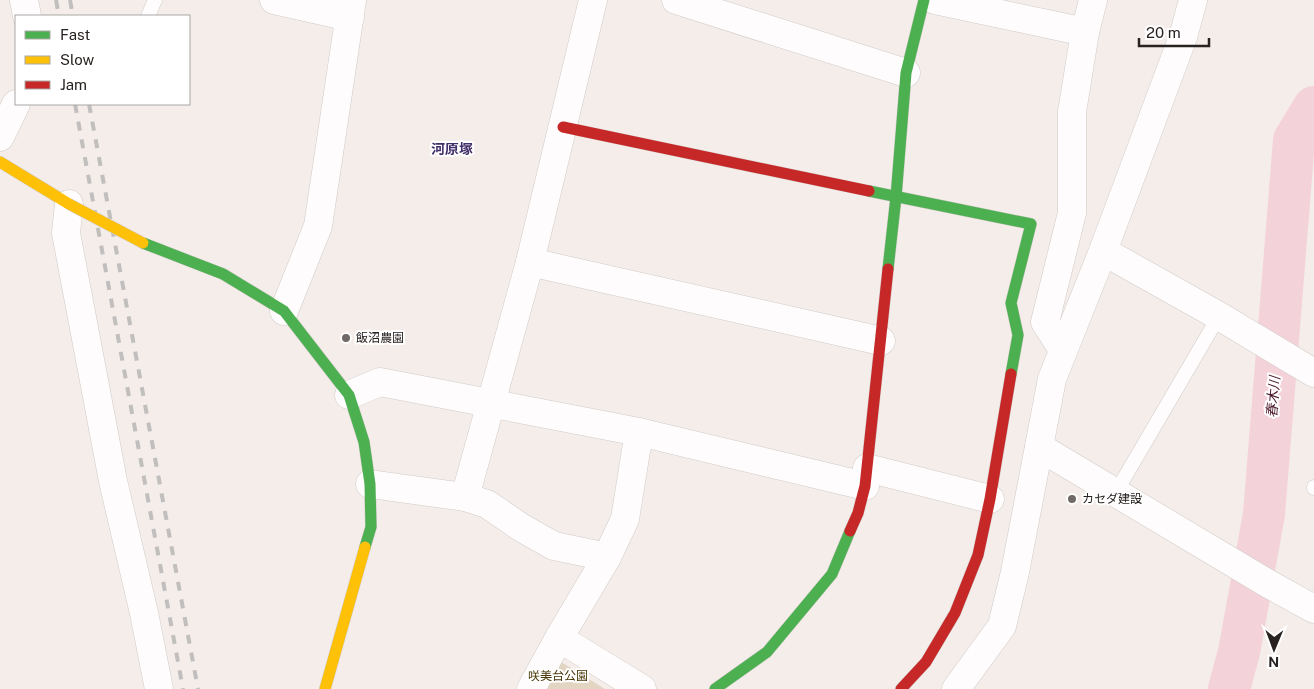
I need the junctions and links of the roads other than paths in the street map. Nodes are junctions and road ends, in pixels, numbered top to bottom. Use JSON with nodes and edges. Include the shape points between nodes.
{"nodes":[{"id":1,"x":24,"y":0,"type":"edge"},
{"id":2,"x":155,"y":0,"type":"edge"},
{"id":3,"x":274,"y":0,"type":"edge"},
{"id":4,"x":594,"y":0,"type":"edge"},
{"id":5,"x":676,"y":0,"type":"edge"},
{"id":6,"x":924,"y":0,"type":"edge"},
{"id":7,"x":935,"y":0,"type":"edge"},
{"id":8,"x":1093,"y":0,"type":"edge"},
{"id":9,"x":1193,"y":0,"type":"edge"},
{"id":10,"x":351,"y":8,"type":"edge"},
{"id":11,"x":27,"y":15,"type":"edge"},
{"id":12,"x":148,"y":15,"type":"edge"},
{"id":13,"x":1085,"y":32,"type":"junction"},
{"id":14,"x":906,"y":73,"type":"junction"},
{"id":15,"x":16,"y":105,"type":"edge"},
{"id":16,"x":563,"y":126,"type":"junction"},
{"id":17,"x":0,"y":137,"type":"edge"},
{"id":18,"x":0,"y":162,"type":"edge"},
{"id":19,"x":896,"y":197,"type":"junction"},
{"id":20,"x":69,"y":204,"type":"junction"},
{"id":21,"x":1103,"y":251,"type":"junction"},
{"id":22,"x":530,"y":262,"type":"junction"},
{"id":23,"x":284,"y":311,"type":"junction"},
{"id":24,"x":1219,"y":316,"type":"junction"},
{"id":25,"x":880,"y":342,"type":"junction"},
{"id":26,"x":1063,"y":350,"type":"junction"},
{"id":27,"x":1314,"y":373,"type":"edge"},
{"id":28,"x":349,"y":395,"type":"junction"},
{"id":29,"x":491,"y":404,"type":"junction"},
{"id":30,"x":639,"y":432,"type":"junction"},
{"id":31,"x":1039,"y":447,"type":"junction"},
{"id":32,"x":866,"y":477,"type":"junction"},
{"id":33,"x":370,"y":484,"type":"junction"},
{"id":34,"x":1116,"y":492,"type":"junction"},
{"id":35,"x":465,"y":497,"type":"junction"},
{"id":36,"x":990,"y":499,"type":"junction"},
{"id":37,"x":607,"y":557,"type":"junction"},
{"id":38,"x":1314,"y":609,"type":"edge"},
{"id":39,"x":559,"y":638,"type":"junction"},
{"id":40,"x":159,"y":689,"type":"edge"},
{"id":41,"x":325,"y":689,"type":"edge"},
{"id":42,"x":531,"y":689,"type":"edge"},
{"id":43,"x":642,"y":689,"type":"edge"},
{"id":44,"x":715,"y":689,"type":"edge"},
{"id":45,"x":900,"y":689,"type":"edge"},
{"id":46,"x":956,"y":689,"type":"edge"}],
"edges":[{"from":1,"to":11,"type":"street"},
{"from":2,"to":12,"type":"lane"},
{"from":3,"to":10,"type":"street"},
{"from":4,"to":16,"type":"street"},
{"from":5,"to":14,"type":"street"},
{"from":6,"to":14,"type":"street"},
{"from":7,"to":13,"type":"street"},
{"from":8,"to":13,"type":"street"},
{"from":9,"to":21,"type":"street","via":[[1183,36]]},
{"from":10,"to":23,"type":"street","via":[[318,226]]},
{"from":13,"to":26,"type":"street","via":[[1072,112],[1072,213],[1045,322]]},
{"from":14,"to":19,"type":"street"},
{"from":15,"to":17,"type":"street"},
{"from":16,"to":19,"type":"street"},
{"from":16,"to":22,"type":"street"},
{"from":18,"to":20,"type":"street"},
{"from":19,"to":25,"type":"street"},
{"from":19,"to":36,"type":"street","via":[[1031,224],[1011,303],[1018,335]]},
{"from":20,"to":23,"type":"street","bridge":true,"via":[[144,242],[224,274]]},
{"from":20,"to":40,"type":"street","via":[[66,233],[113,480]]},
{"from":21,"to":24,"type":"street"},
{"from":21,"to":26,"type":"street"},
{"from":22,"to":25,"type":"street"},
{"from":22,"to":29,"type":"street"},
{"from":23,"to":28,"type":"street"},
{"from":24,"to":27,"type":"street"},
{"from":24,"to":34,"type":"lane"},
{"from":25,"to":32,"type":"street"},
{"from":26,"to":31,"type":"street","via":[[1052,379]]},
{"from":28,"to":29,"type":"street","via":[[380,382]]},
{"from":28,"to":33,"type":"street","via":[[364,442]]},
{"from":29,"to":30,"type":"street"},
{"from":29,"to":35,"type":"street"},
{"from":30,"to":32,"type":"street"},
{"from":30,"to":37,"type":"street","via":[[625,519]]},
{"from":31,"to":34,"type":"street"},
{"from":31,"to":46,"type":"street","via":[[1002,626]]},
{"from":32,"to":36,"type":"street"},
{"from":32,"to":44,"type":"street","via":[[858,513],[832,574],[767,652]]},
{"from":33,"to":35,"type":"street"},
{"from":33,"to":41,"type":"street","via":[[371,527]]},
{"from":34,"to":38,"type":"street"},
{"from":35,"to":37,"type":"street","via":[[487,504],[554,546]]},
{"from":36,"to":45,"type":"street","via":[[978,554],[955,613],[926,662]]},
{"from":37,"to":39,"type":"street"},
{"from":39,"to":42,"type":"street"},
{"from":39,"to":43,"type":"street"}]}
